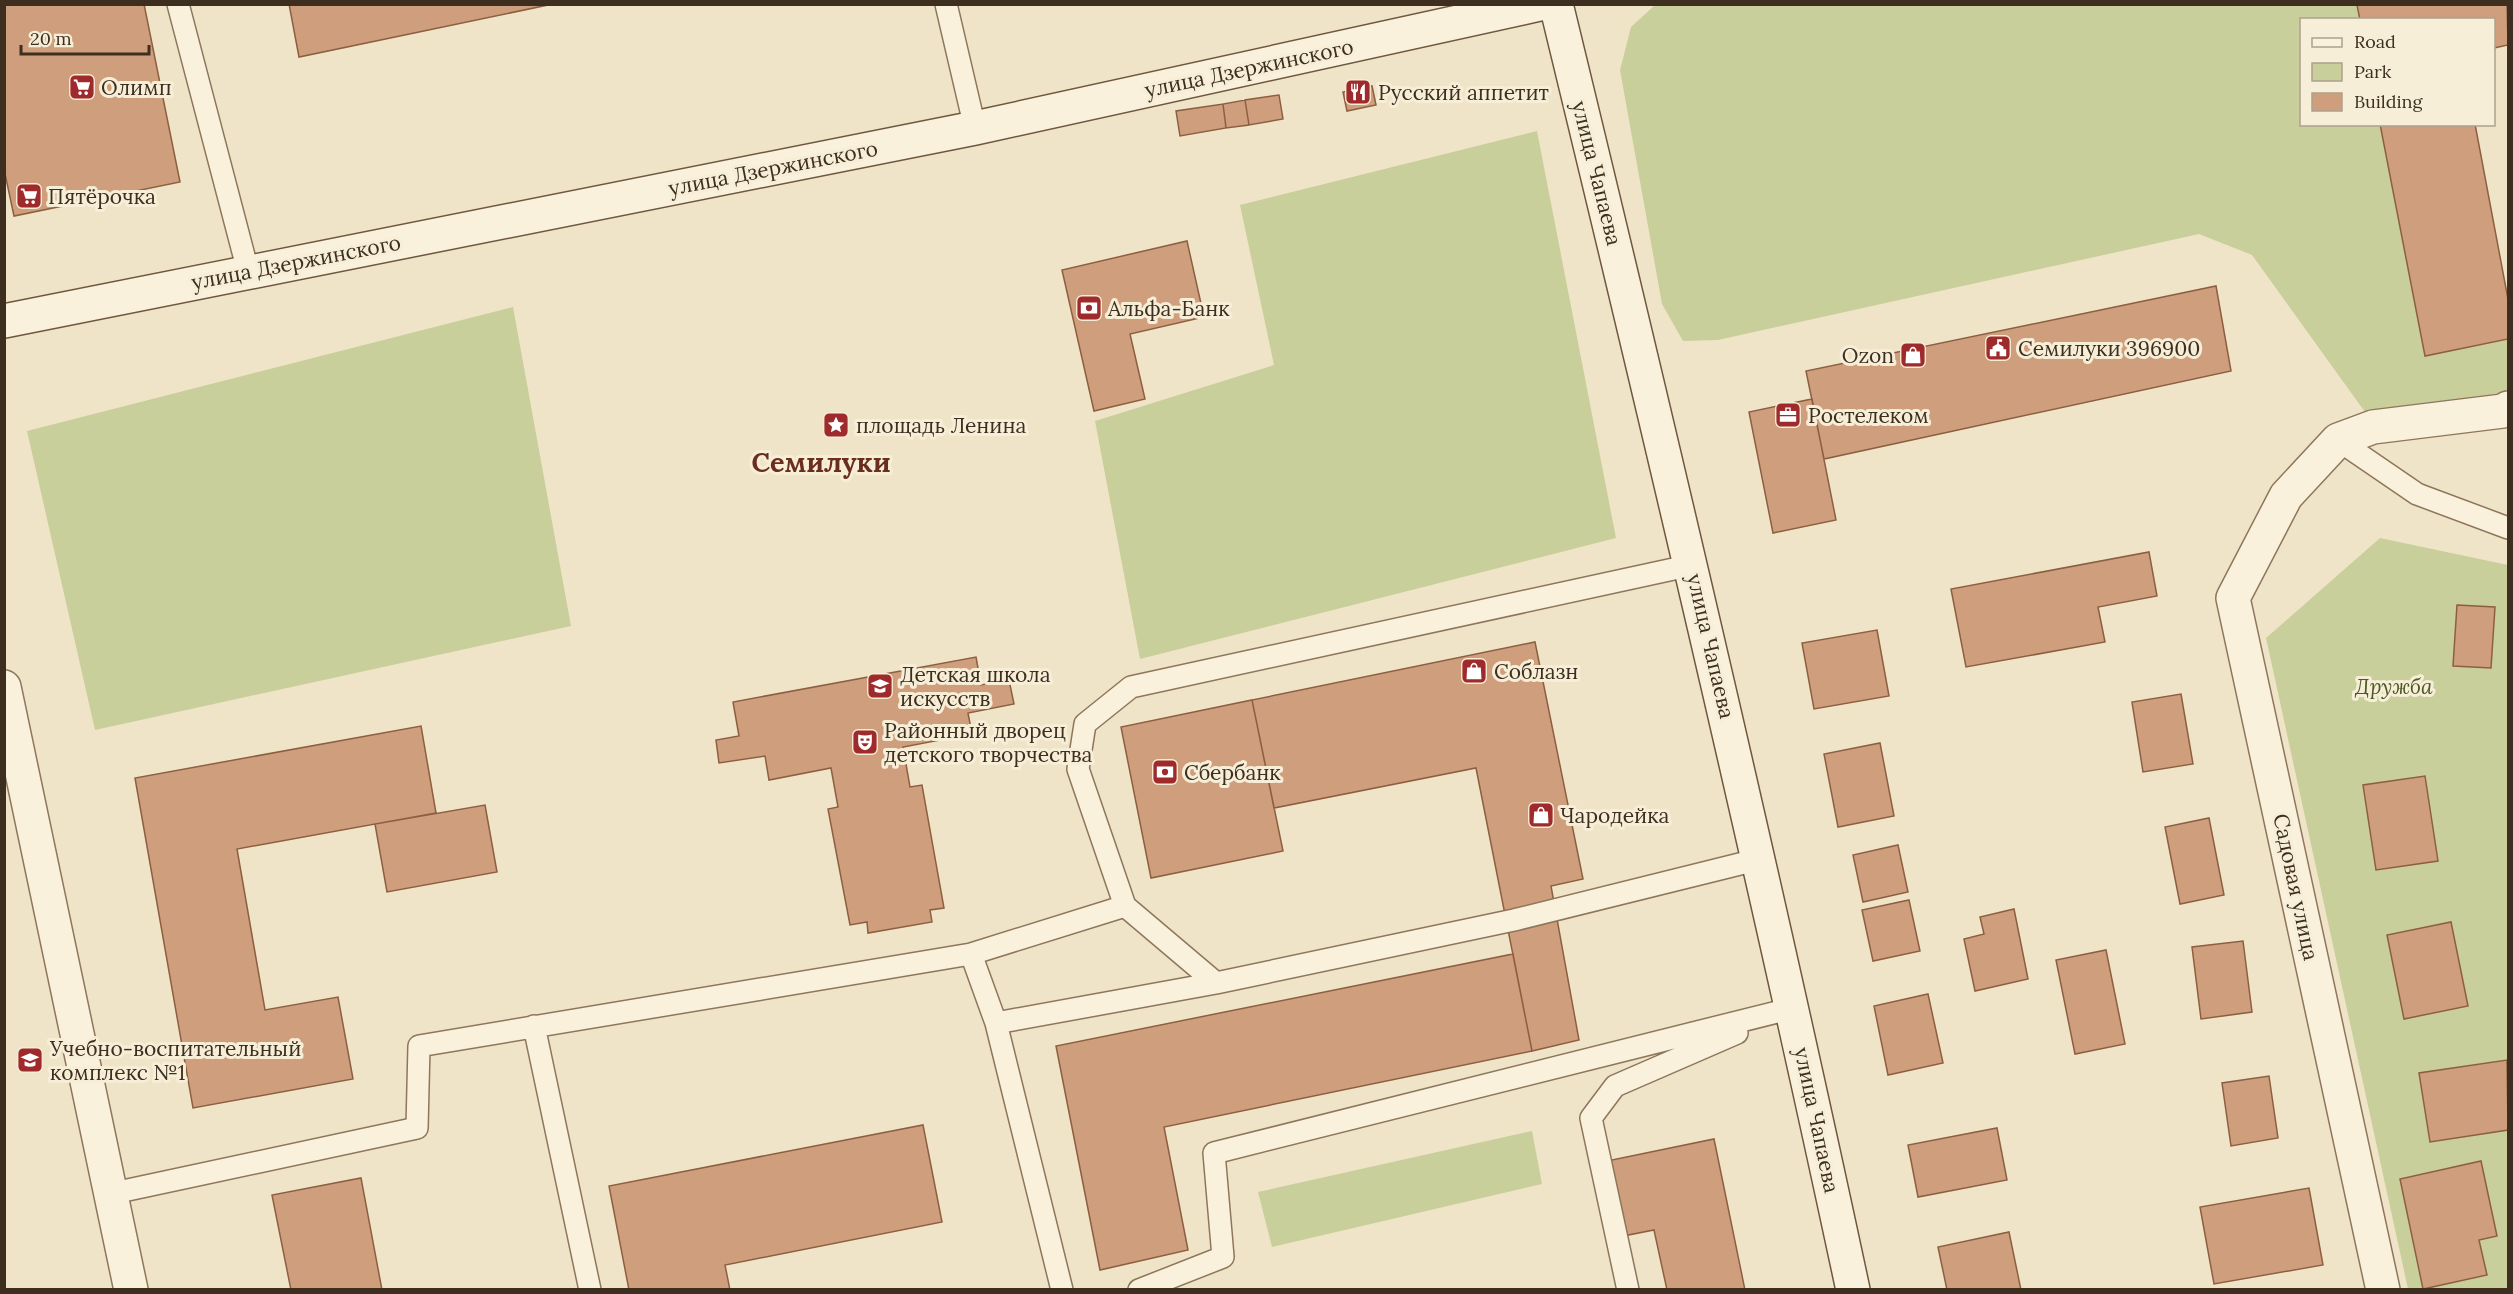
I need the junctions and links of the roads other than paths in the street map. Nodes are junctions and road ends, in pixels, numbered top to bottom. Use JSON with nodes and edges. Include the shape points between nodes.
{"nodes":[{"id":1,"x":178,"y":4,"type":"edge"},
{"id":2,"x":946,"y":4,"type":"edge"},
{"id":3,"x":1540,"y":4,"type":"edge"},
{"id":4,"x":1556,"y":4,"type":"edge"},
{"id":5,"x":975,"y":128,"type":"junction"},
{"id":6,"x":248,"y":271,"type":"junction"},
{"id":7,"x":4,"y":321,"type":"edge"},
{"id":8,"x":2508,"y":408,"type":"edge"},
{"id":9,"x":2338,"y":440,"type":"junction"},
{"id":10,"x":2508,"y":528,"type":"edge"},
{"id":11,"x":1692,"y":565,"type":"junction"},
{"id":12,"x":4,"y":687,"type":"edge"},
{"id":13,"x":1760,"y":859,"type":"junction"},
{"id":14,"x":1125,"y":906,"type":"junction"},
{"id":15,"x":971,"y":954,"type":"junction"},
{"id":16,"x":1216,"y":983,"type":"junction"},
{"id":17,"x":1793,"y":1008,"type":"junction"},
{"id":18,"x":996,"y":1023,"type":"junction"},
{"id":19,"x":534,"y":1026,"type":"junction"},
{"id":20,"x":110,"y":1194,"type":"junction"},
{"id":21,"x":131,"y":1290,"type":"edge"},
{"id":22,"x":590,"y":1290,"type":"edge"},
{"id":23,"x":1062,"y":1290,"type":"edge"},
{"id":24,"x":1139,"y":1290,"type":"edge"},
{"id":25,"x":1628,"y":1290,"type":"edge"},
{"id":26,"x":1853,"y":1290,"type":"edge"},
{"id":27,"x":2383,"y":1290,"type":"edge"}],
"edges":[{"from":1,"to":6,"type":"lane"},
{"from":2,"to":5,"type":"lane"},
{"from":3,"to":5,"type":"street","name":"улица Дзержинского"},
{"from":4,"to":11,"type":"street","name":"улица Чапаева"},
{"from":5,"to":6,"type":"street","name":"улица Дзержинского"},
{"from":6,"to":7,"type":"street","name":"улица Дзержинского"},
{"from":8,"to":9,"type":"street","via":[[2373,427]]},
{"from":9,"to":10,"type":"lane","via":[[2417,494]]},
{"from":9,"to":27,"type":"street","name":"Садовая улица","via":[[2286,496],[2233,598]]},
{"from":11,"to":13,"type":"street","name":"улица Чапаева"},
{"from":11,"to":14,"type":"lane","via":[[1131,687],[1085,724],[1078,769]]},
{"from":12,"to":20,"type":"street"},
{"from":13,"to":16,"type":"lane","via":[[1514,920]]},
{"from":13,"to":17,"type":"street","name":"улица Чапаева"},
{"from":14,"to":15,"type":"lane"},
{"from":14,"to":16,"type":"lane"},
{"from":15,"to":18,"type":"lane"},
{"from":15,"to":19,"type":"lane"},
{"from":16,"to":18,"type":"lane"},
{"from":17,"to":24,"type":"lane","via":[[1214,1153],[1223,1257]]},
{"from":17,"to":25,"type":"lane","via":[[1615,1086],[1591,1118]]},
{"from":17,"to":26,"type":"street","name":"улица Чапаева"},
{"from":18,"to":23,"type":"lane"},
{"from":19,"to":20,"type":"lane","via":[[419,1046],[417,1128]]},
{"from":19,"to":22,"type":"lane"},
{"from":20,"to":21,"type":"street"}]}
